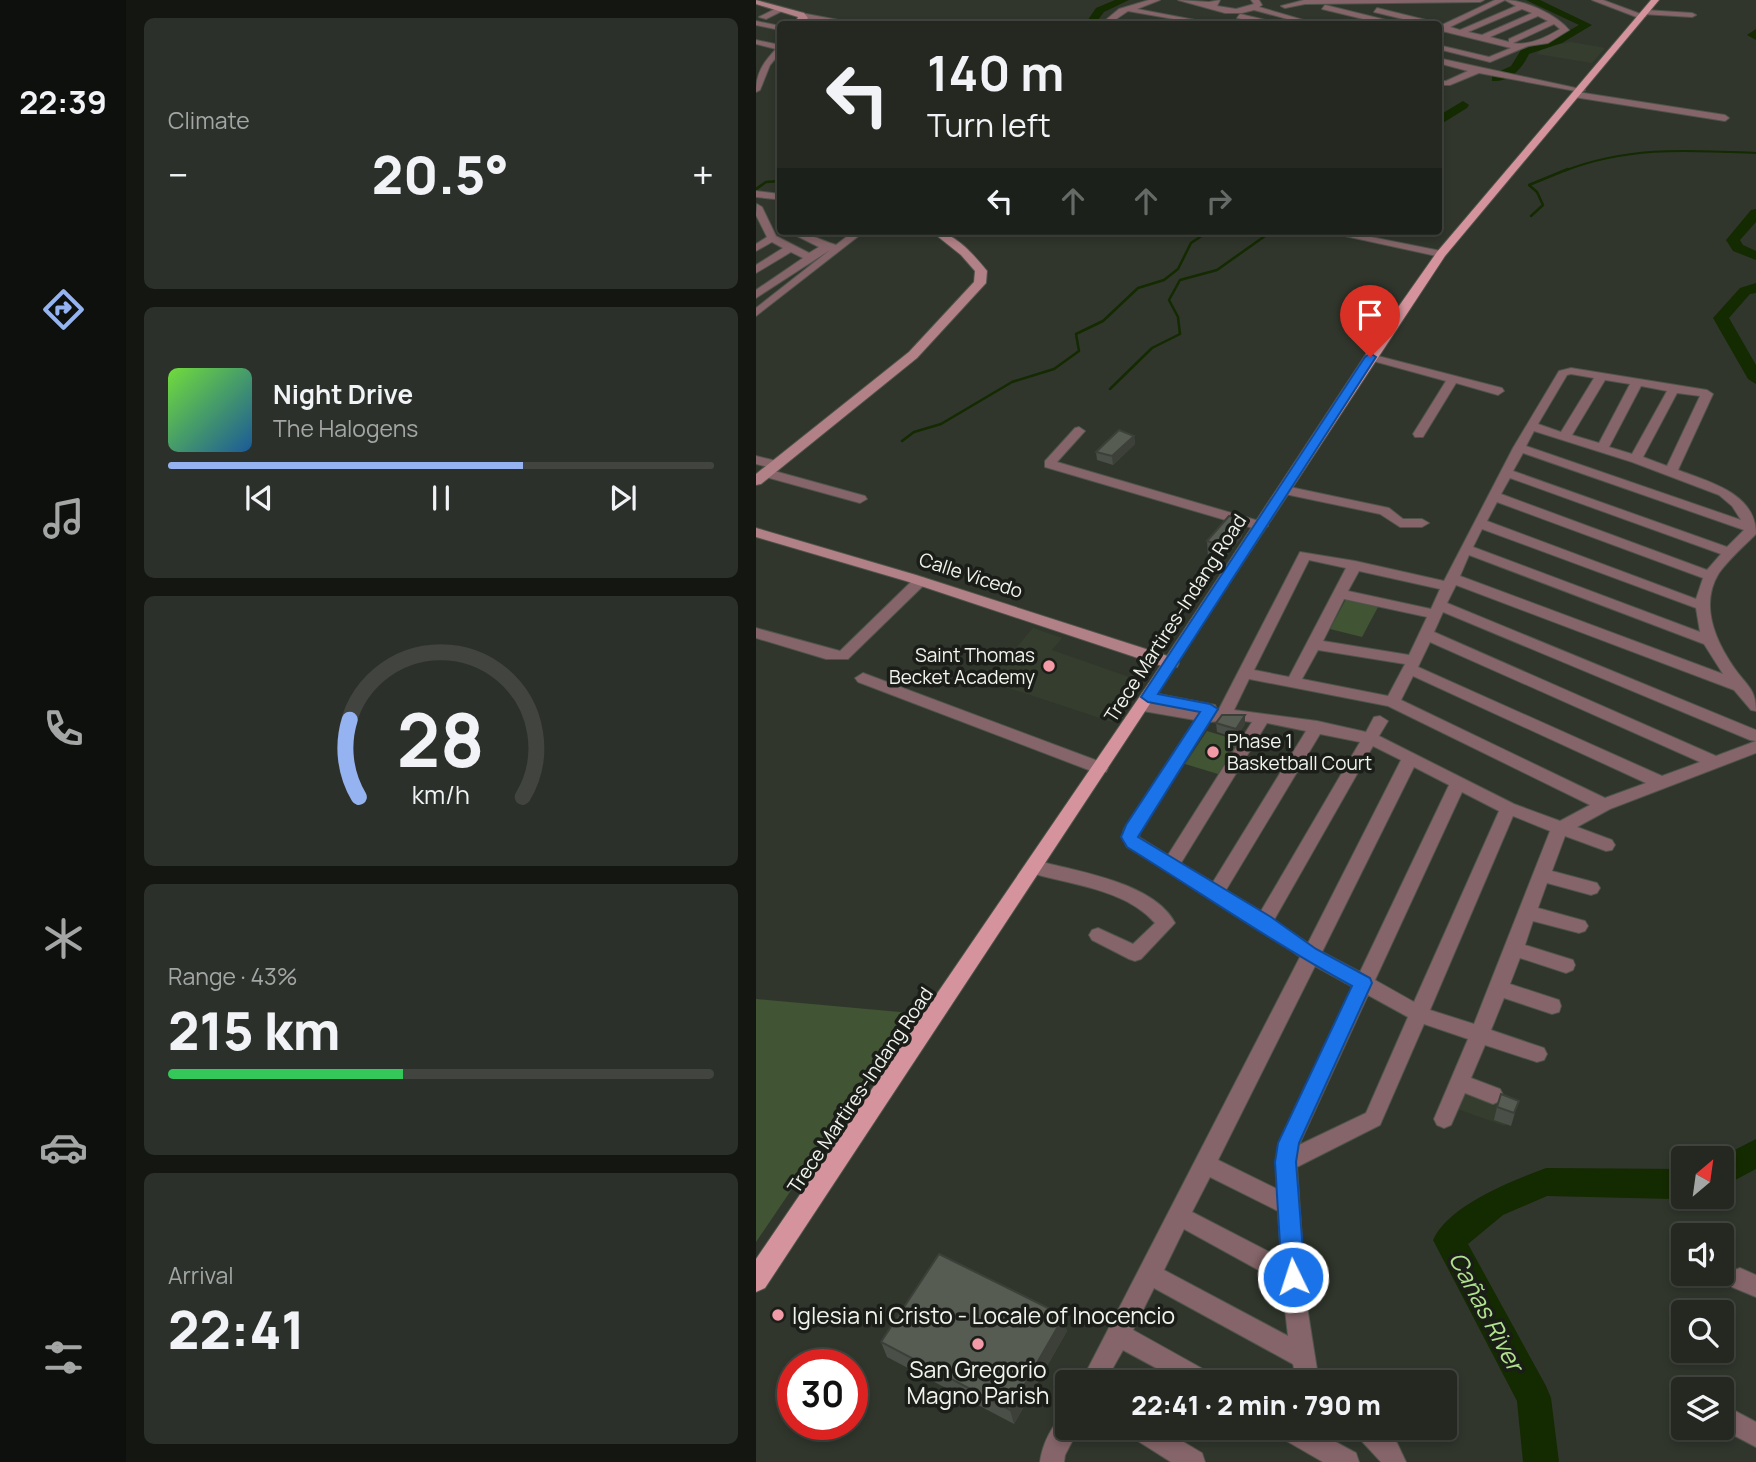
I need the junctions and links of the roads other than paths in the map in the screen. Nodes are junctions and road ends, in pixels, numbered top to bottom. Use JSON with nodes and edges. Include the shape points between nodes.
{"nodes":[{"id":1,"x":1156,"y":0,"type":"edge"},
{"id":2,"x":1182,"y":0,"type":"edge"},
{"id":3,"x":1439,"y":0,"type":"edge"},
{"id":4,"x":1469,"y":0,"type":"edge"},
{"id":5,"x":1480,"y":0,"type":"edge"},
{"id":6,"x":1501,"y":0,"type":"edge"},
{"id":7,"x":1510,"y":0,"type":"edge"},
{"id":8,"x":1596,"y":0,"type":"edge"},
{"id":9,"x":756,"y":1,"type":"edge"},
{"id":10,"x":1406,"y":1,"type":"edge"},
{"id":11,"x":1306,"y":2,"type":"junction"},
{"id":12,"x":1372,"y":2,"type":"edge"},
{"id":13,"x":1606,"y":2,"type":"edge"},
{"id":14,"x":1146,"y":3,"type":"junction"},
{"id":15,"x":1257,"y":3,"type":"edge"},
{"id":16,"x":1285,"y":3,"type":"edge"},
{"id":17,"x":768,"y":5,"type":"junction"},
{"id":18,"x":1215,"y":5,"type":"edge"},
{"id":19,"x":1362,"y":6,"type":"junction"},
{"id":20,"x":1522,"y":6,"type":"junction"},
{"id":21,"x":782,"y":9,"type":"junction"},
{"id":22,"x":1127,"y":9,"type":"junction"},
{"id":23,"x":1647,"y":9,"type":"edge"},
{"id":24,"x":1444,"y":11,"type":"dead end"},
{"id":25,"x":1309,"y":12,"type":"dead end"},
{"id":26,"x":1382,"y":12,"type":"junction"},
{"id":27,"x":1239,"y":13,"type":"junction"},
{"id":28,"x":1346,"y":13,"type":"junction"},
{"id":29,"x":1538,"y":13,"type":"junction"},
{"id":30,"x":758,"y":14,"type":"edge"},
{"id":31,"x":1206,"y":14,"type":"junction"},
{"id":32,"x":1321,"y":15,"type":"dead end"},
{"id":33,"x":1692,"y":15,"type":"dead end"},
{"id":34,"x":1116,"y":16,"type":"junction"},
{"id":35,"x":1400,"y":16,"type":"junction"},
{"id":36,"x":1334,"y":18,"type":"junction"},
{"id":37,"x":1431,"y":20,"type":"edge"},
{"id":38,"x":799,"y":21,"type":"edge"},
{"id":39,"x":1110,"y":21,"type":"edge"},
{"id":40,"x":1144,"y":21,"type":"edge"},
{"id":41,"x":1189,"y":21,"type":"edge"},
{"id":42,"x":1196,"y":21,"type":"edge"},
{"id":43,"x":1232,"y":21,"type":"edge"},
{"id":44,"x":1262,"y":21,"type":"edge"},
{"id":45,"x":1304,"y":21,"type":"edge"},
{"id":46,"x":1345,"y":21,"type":"edge"},
{"id":47,"x":1379,"y":21,"type":"edge"},
{"id":48,"x":1553,"y":21,"type":"junction"},
{"id":49,"x":756,"y":23,"type":"edge"},
{"id":50,"x":777,"y":23,"type":"edge"},
{"id":51,"x":777,"y":24,"type":"edge"},
{"id":52,"x":1442,"y":27,"type":"edge"},
{"id":53,"x":1442,"y":28,"type":"edge"},
{"id":54,"x":1461,"y":32,"type":"junction"},
{"id":55,"x":756,"y":33,"type":"edge"},
{"id":56,"x":774,"y":37,"type":"dead end"},
{"id":57,"x":1442,"y":38,"type":"edge"},
{"id":58,"x":1482,"y":38,"type":"junction"},
{"id":59,"x":756,"y":42,"type":"edge"},
{"id":60,"x":1506,"y":44,"type":"junction"},
{"id":61,"x":1518,"y":47,"type":"junction"},
{"id":62,"x":1442,"y":48,"type":"edge"},
{"id":63,"x":756,"y":52,"type":"edge"},
{"id":64,"x":775,"y":53,"type":"edge"},
{"id":65,"x":1504,"y":54,"type":"junction"},
{"id":66,"x":756,"y":61,"type":"edge"},
{"id":67,"x":1442,"y":61,"type":"edge"},
{"id":68,"x":1474,"y":70,"type":"junction"},
{"id":69,"x":759,"y":74,"type":"edge"},
{"id":70,"x":1450,"y":74,"type":"dead end"},
{"id":71,"x":1460,"y":77,"type":"junction"},
{"id":72,"x":1442,"y":83,"type":"edge"},
{"id":73,"x":757,"y":86,"type":"edge"},
{"id":74,"x":1579,"y":92,"type":"junction"},
{"id":75,"x":1725,"y":118,"type":"dead end"},
{"id":76,"x":756,"y":194,"type":"edge"},
{"id":77,"x":777,"y":196,"type":"edge"},
{"id":78,"x":759,"y":215,"type":"edge"},
{"id":79,"x":802,"y":235,"type":"edge"},
{"id":80,"x":853,"y":235,"type":"edge"},
{"id":81,"x":942,"y":235,"type":"edge"},
{"id":82,"x":1354,"y":235,"type":"edge"},
{"id":83,"x":756,"y":236,"type":"edge"},
{"id":84,"x":771,"y":236,"type":"junction"},
{"id":85,"x":832,"y":247,"type":"junction"},
{"id":86,"x":756,"y":248,"type":"edge"},
{"id":87,"x":789,"y":248,"type":"junction"},
{"id":88,"x":1441,"y":254,"type":"junction"},
{"id":89,"x":809,"y":257,"type":"junction"},
{"id":90,"x":756,"y":270,"type":"edge"},
{"id":91,"x":757,"y":293,"type":"edge"},
{"id":92,"x":778,"y":296,"type":"junction"},
{"id":93,"x":756,"y":313,"type":"edge"},
{"id":94,"x":1370,"y":357,"type":"junction"},
{"id":95,"x":1601,"y":377,"type":"junction"},
{"id":96,"x":1453,"y":379,"type":"junction"},
{"id":97,"x":1637,"y":382,"type":"junction"},
{"id":98,"x":1674,"y":388,"type":"junction"},
{"id":99,"x":1498,"y":391,"type":"dead end"},
{"id":100,"x":1531,"y":426,"type":"junction"},
{"id":101,"x":1079,"y":431,"type":"dead end"},
{"id":102,"x":1419,"y":434,"type":"dead end"},
{"id":103,"x":1564,"y":437,"type":"junction"},
{"id":104,"x":1519,"y":448,"type":"junction"},
{"id":105,"x":1602,"y":449,"type":"junction"},
{"id":106,"x":1636,"y":459,"type":"junction"},
{"id":107,"x":756,"y":460,"type":"edge"},
{"id":108,"x":1671,"y":472,"type":"junction"},
{"id":109,"x":767,"y":473,"type":"edge"},
{"id":110,"x":1508,"y":473,"type":"junction"},
{"id":111,"x":1285,"y":490,"type":"junction"},
{"id":112,"x":1493,"y":496,"type":"junction"},
{"id":113,"x":860,"y":499,"type":"dead end"},
{"id":114,"x":1422,"y":523,"type":"dead end"},
{"id":115,"x":1479,"y":523,"type":"junction"},
{"id":116,"x":1261,"y":526,"type":"junction"},
{"id":117,"x":1753,"y":528,"type":"junction"},
{"id":118,"x":756,"y":532,"type":"edge"},
{"id":119,"x":1465,"y":549,"type":"junction"},
{"id":120,"x":1731,"y":553,"type":"junction"},
{"id":121,"x":1355,"y":565,"type":"junction"},
{"id":122,"x":1710,"y":576,"type":"junction"},
{"id":123,"x":920,"y":581,"type":"junction"},
{"id":124,"x":1450,"y":582,"type":"junction"},
{"id":125,"x":1340,"y":594,"type":"junction"},
{"id":126,"x":1700,"y":605,"type":"junction"},
{"id":127,"x":1436,"y":610,"type":"junction"},
{"id":128,"x":756,"y":633,"type":"edge"},
{"id":129,"x":1425,"y":634,"type":"junction"},
{"id":130,"x":1708,"y":640,"type":"junction"},
{"id":131,"x":1313,"y":644,"type":"junction"},
{"id":132,"x":1171,"y":663,"type":"junction"},
{"id":133,"x":1412,"y":665,"type":"junction"},
{"id":134,"x":1243,"y":673,"type":"junction"},
{"id":135,"x":863,"y":678,"type":"dead end"},
{"id":136,"x":1293,"y":683,"type":"junction"},
{"id":137,"x":1739,"y":686,"type":"junction"},
{"id":138,"x":1145,"y":701,"type":"junction"},
{"id":139,"x":1392,"y":702,"type":"junction"},
{"id":140,"x":1756,"y":706,"type":"edge"},
{"id":141,"x":1220,"y":714,"type":"junction"},
{"id":142,"x":1263,"y":717,"type":"junction"},
{"id":143,"x":1380,"y":721,"type":"dead end"},
{"id":144,"x":1317,"y":726,"type":"junction"},
{"id":145,"x":1756,"y":736,"type":"edge"},
{"id":146,"x":1370,"y":738,"type":"junction"},
{"id":147,"x":1756,"y":747,"type":"edge"},
{"id":148,"x":1410,"y":758,"type":"junction"},
{"id":149,"x":1714,"y":762,"type":"junction"},
{"id":150,"x":1100,"y":768,"type":"junction"},
{"id":151,"x":1458,"y":783,"type":"junction"},
{"id":152,"x":1662,"y":783,"type":"junction"},
{"id":153,"x":1604,"y":805,"type":"junction"},
{"id":154,"x":1508,"y":808,"type":"junction"},
{"id":155,"x":1559,"y":829,"type":"junction"},
{"id":156,"x":1606,"y":845,"type":"dead end"},
{"id":157,"x":1171,"y":865,"type":"junction"},
{"id":158,"x":1034,"y":867,"type":"junction"},
{"id":159,"x":1542,"y":875,"type":"junction"},
{"id":160,"x":1591,"y":888,"type":"dead end"},
{"id":161,"x":1216,"y":892,"type":"junction"},
{"id":162,"x":1527,"y":912,"type":"junction"},
{"id":163,"x":1264,"y":922,"type":"junction"},
{"id":164,"x":1579,"y":926,"type":"dead end"},
{"id":165,"x":1098,"y":935,"type":"dead end"},
{"id":166,"x":1512,"y":948,"type":"junction"},
{"id":167,"x":1310,"y":954,"type":"junction"},
{"id":168,"x":1566,"y":965,"type":"dead end"},
{"id":169,"x":1363,"y":983,"type":"junction"},
{"id":170,"x":1499,"y":988,"type":"junction"},
{"id":171,"x":1552,"y":1006,"type":"dead end"},
{"id":172,"x":1419,"y":1014,"type":"junction"},
{"id":173,"x":1479,"y":1034,"type":"junction"},
{"id":174,"x":1537,"y":1054,"type":"dead end"},
{"id":175,"x":1459,"y":1082,"type":"junction"},
{"id":176,"x":1493,"y":1095,"type":"dead end"},
{"id":177,"x":1444,"y":1119,"type":"dead end"},
{"id":178,"x":1286,"y":1162,"type":"junction"},
{"id":179,"x":1204,"y":1164,"type":"junction"},
{"id":180,"x":1288,"y":1205,"type":"junction"},
{"id":181,"x":1178,"y":1215,"type":"junction"},
{"id":182,"x":1148,"y":1273,"type":"junction"},
{"id":183,"x":1293,"y":1277,"type":"junction"},
{"id":184,"x":756,"y":1280,"type":"edge"},
{"id":185,"x":1119,"y":1335,"type":"junction"},
{"id":186,"x":1302,"y":1356,"type":"junction"},
{"id":187,"x":1099,"y":1370,"type":"edge"},
{"id":188,"x":1182,"y":1370,"type":"edge"},
{"id":189,"x":1305,"y":1370,"type":"edge"},
{"id":190,"x":1734,"y":1423,"type":"edge"},
{"id":191,"x":1756,"y":1435,"type":"edge"},
{"id":192,"x":1060,"y":1440,"type":"edge"},
{"id":193,"x":1157,"y":1440,"type":"edge"},
{"id":194,"x":1308,"y":1440,"type":"edge"},
{"id":195,"x":1381,"y":1440,"type":"edge"},
{"id":196,"x":1052,"y":1462,"type":"edge"},
{"id":197,"x":1193,"y":1462,"type":"edge"},
{"id":198,"x":1347,"y":1462,"type":"edge"},
{"id":199,"x":1394,"y":1462,"type":"edge"}],
"edges":[{"from":1,"to":14,"type":"street"},
{"from":2,"to":18,"type":"street"},
{"from":3,"to":4,"type":"street"},
{"from":3,"to":10,"type":"street"},
{"from":3,"to":35,"type":"street"},
{"from":4,"to":5,"type":"street"},
{"from":4,"to":24,"type":"street"},
{"from":6,"to":52,"type":"street"},
{"from":7,"to":20,"type":"street"},
{"from":8,"to":13,"type":"street"},
{"from":9,"to":17,"type":"street"},
{"from":10,"to":12,"type":"street"},
{"from":10,"to":26,"type":"street"},
{"from":11,"to":12,"type":"street"},
{"from":11,"to":16,"type":"street"},
{"from":11,"to":28,"type":"street"},
{"from":12,"to":19,"type":"street"},
{"from":13,"to":23,"type":"street"},
{"from":14,"to":22,"type":"street"},
{"from":14,"to":31,"type":"street"},
{"from":15,"to":16,"type":"street"},
{"from":15,"to":27,"type":"street"},
{"from":15,"to":45,"type":"street"},
{"from":16,"to":25,"type":"street"},
{"from":17,"to":21,"type":"street"},
{"from":17,"to":30,"type":"street"},
{"from":18,"to":27,"type":"street"},
{"from":18,"to":31,"type":"street"},
{"from":19,"to":26,"type":"street"},
{"from":19,"to":28,"type":"street"},
{"from":20,"to":29,"type":"street"},
{"from":20,"to":54,"type":"street"},
{"from":21,"to":30,"type":"street"},
{"from":21,"to":38,"type":"street"},
{"from":22,"to":34,"type":"street"},
{"from":22,"to":41,"type":"street"},
{"from":23,"to":33,"type":"street"},
{"from":23,"to":74,"type":"main road","name":"Trece Martires-Indang Road"},
{"from":26,"to":35,"type":"street"},
{"from":27,"to":43,"type":"street"},
{"from":27,"to":44,"type":"street"},
{"from":28,"to":36,"type":"street"},
{"from":28,"to":47,"type":"street"},
{"from":29,"to":48,"type":"street"},
{"from":29,"to":58,"type":"street"},
{"from":30,"to":50,"type":"street"},
{"from":31,"to":42,"type":"street"},
{"from":32,"to":36,"type":"street"},
{"from":34,"to":39,"type":"street"},
{"from":34,"to":40,"type":"street"},
{"from":35,"to":37,"type":"street"},
{"from":36,"to":46,"type":"street"},
{"from":48,"to":60,"type":"street"},
{"from":48,"to":61,"type":"street","via":[[1565,30],[1545,41]]},
{"from":49,"to":51,"type":"street"},
{"from":53,"to":54,"type":"street"},
{"from":54,"to":58,"type":"street"},
{"from":55,"to":56,"type":"street"},
{"from":57,"to":65,"type":"street"},
{"from":58,"to":60,"type":"street"},
{"from":59,"to":64,"type":"street"},
{"from":60,"to":61,"type":"street"},
{"from":61,"to":65,"type":"street"},
{"from":62,"to":65,"type":"street","via":[[1486,60]]},
{"from":63,"to":64,"type":"street"},
{"from":64,"to":66,"type":"street"},
{"from":64,"to":69,"type":"street"},
{"from":67,"to":68,"type":"street"},
{"from":68,"to":71,"type":"street"},
{"from":68,"to":74,"type":"street"},
{"from":69,"to":73,"type":"street"},
{"from":70,"to":71,"type":"street"},
{"from":71,"to":72,"type":"street"},
{"from":74,"to":75,"type":"street"},
{"from":74,"to":88,"type":"main road","name":"Trece Martires-Indang Road"},
{"from":76,"to":77,"type":"street"},
{"from":78,"to":84,"type":"street"},
{"from":79,"to":85,"type":"street"},
{"from":80,"to":85,"type":"street"},
{"from":81,"to":109,"type":"street","via":[[981,271],[980,283],[913,355]]},
{"from":82,"to":88,"type":"street"},
{"from":83,"to":84,"type":"street"},
{"from":84,"to":86,"type":"street"},
{"from":84,"to":87,"type":"street"},
{"from":85,"to":89,"type":"street"},
{"from":85,"to":92,"type":"street"},
{"from":87,"to":89,"type":"street"},
{"from":87,"to":90,"type":"street"},
{"from":88,"to":94,"type":"main road","name":"Trece Martires-Indang Road"},
{"from":89,"to":91,"type":"street"},
{"from":91,"to":92,"type":"street"},
{"from":92,"to":93,"type":"street"},
{"from":94,"to":96,"type":"street"},
{"from":94,"to":111,"type":"main road","name":"Trece Martires-Indang Road"},
{"from":95,"to":97,"type":"street"},
{"from":95,"to":100,"type":"street","via":[[1563,373]]},
{"from":95,"to":103,"type":"street"},
{"from":96,"to":99,"type":"street"},
{"from":96,"to":102,"type":"street"},
{"from":97,"to":98,"type":"street"},
{"from":97,"to":105,"type":"street"},
{"from":98,"to":106,"type":"street"},
{"from":98,"to":108,"type":"street","via":[[1708,397]]},
{"from":100,"to":103,"type":"street"},
{"from":100,"to":104,"type":"street"},
{"from":101,"to":116,"type":"street","via":[[1049,464]]},
{"from":103,"to":105,"type":"street"},
{"from":104,"to":110,"type":"street"},
{"from":104,"to":117,"type":"street"},
{"from":105,"to":106,"type":"street"},
{"from":106,"to":108,"type":"street"},
{"from":107,"to":109,"type":"street"},
{"from":108,"to":117,"type":"street","via":[[1724,492]]},
{"from":109,"to":113,"type":"street"},
{"from":110,"to":112,"type":"street"},
{"from":110,"to":120,"type":"street"},
{"from":111,"to":114,"type":"street","via":[[1384,511],[1400,523]]},
{"from":111,"to":116,"type":"main road","name":"Trece Martires-Indang Road"},
{"from":112,"to":115,"type":"street"},
{"from":112,"to":122,"type":"street"},
{"from":115,"to":119,"type":"street"},
{"from":115,"to":126,"type":"street"},
{"from":116,"to":132,"type":"main road","name":"Trece Martires-Indang Road"},
{"from":117,"to":120,"type":"street"},
{"from":118,"to":123,"type":"street","name":"Calle Vicedo"},
{"from":119,"to":124,"type":"street"},
{"from":119,"to":130,"type":"street"},
{"from":120,"to":122,"type":"street"},
{"from":121,"to":124,"type":"street"},
{"from":121,"to":125,"type":"street"},
{"from":121,"to":134,"type":"street","via":[[1305,555]]},
{"from":122,"to":126,"type":"street"},
{"from":123,"to":128,"type":"street","via":[[843,656]]},
{"from":123,"to":132,"type":"street","name":"Calle Vicedo"},
{"from":124,"to":127,"type":"street"},
{"from":124,"to":137,"type":"street"},
{"from":125,"to":127,"type":"street"},
{"from":125,"to":131,"type":"street"},
{"from":126,"to":130,"type":"street"},
{"from":127,"to":129,"type":"street"},
{"from":127,"to":145,"type":"street"},
{"from":129,"to":133,"type":"street"},
{"from":129,"to":149,"type":"street"},
{"from":130,"to":137,"type":"street"},
{"from":131,"to":133,"type":"street"},
{"from":131,"to":136,"type":"street"},
{"from":132,"to":138,"type":"main road","name":"Trece Martires-Indang Road"},
{"from":133,"to":139,"type":"street"},
{"from":133,"to":152,"type":"street"},
{"from":134,"to":136,"type":"street"},
{"from":134,"to":141,"type":"street"},
{"from":135,"to":150,"type":"street"},
{"from":136,"to":139,"type":"street"},
{"from":137,"to":140,"type":"street"},
{"from":138,"to":141,"type":"street"},
{"from":138,"to":150,"type":"main road","name":"Trece Martires-Indang Road"},
{"from":139,"to":153,"type":"street"},
{"from":141,"to":142,"type":"street"},
{"from":141,"to":157,"type":"street","via":[[1132,829],[1133,842]]},
{"from":142,"to":144,"type":"street"},
{"from":142,"to":157,"type":"street"},
{"from":143,"to":146,"type":"street"},
{"from":144,"to":146,"type":"street"},
{"from":144,"to":161,"type":"street"},
{"from":146,"to":148,"type":"street"},
{"from":146,"to":163,"type":"street"},
{"from":147,"to":149,"type":"street"},
{"from":148,"to":151,"type":"street"},
{"from":148,"to":167,"type":"street"},
{"from":149,"to":152,"type":"street"},
{"from":150,"to":158,"type":"main road","name":"Trece Martires-Indang Road"},
{"from":151,"to":154,"type":"street"},
{"from":151,"to":169,"type":"street"},
{"from":152,"to":153,"type":"street"},
{"from":153,"to":155,"type":"street"},
{"from":154,"to":155,"type":"street"},
{"from":154,"to":172,"type":"street"},
{"from":155,"to":156,"type":"street"},
{"from":155,"to":159,"type":"street"},
{"from":157,"to":161,"type":"street"},
{"from":158,"to":165,"type":"street","via":[[1115,888],[1166,923],[1135,954]]},
{"from":158,"to":184,"type":"main road","name":"Trece Martires-Indang Road"},
{"from":159,"to":160,"type":"street"},
{"from":159,"to":162,"type":"street"},
{"from":161,"to":163,"type":"street"},
{"from":162,"to":164,"type":"street"},
{"from":162,"to":166,"type":"street"},
{"from":163,"to":167,"type":"street"},
{"from":166,"to":168,"type":"street"},
{"from":166,"to":170,"type":"street"},
{"from":167,"to":169,"type":"street"},
{"from":167,"to":179,"type":"street"},
{"from":169,"to":172,"type":"street"},
{"from":169,"to":178,"type":"street","via":[[1289,1143]]},
{"from":170,"to":171,"type":"street"},
{"from":170,"to":173,"type":"street"},
{"from":172,"to":173,"type":"street"},
{"from":172,"to":178,"type":"street","via":[[1373,1119]]},
{"from":173,"to":174,"type":"street"},
{"from":173,"to":175,"type":"street"},
{"from":175,"to":176,"type":"street"},
{"from":175,"to":177,"type":"street"},
{"from":178,"to":180,"type":"street"},
{"from":179,"to":180,"type":"street"},
{"from":179,"to":181,"type":"street"},
{"from":180,"to":183,"type":"street"},
{"from":181,"to":182,"type":"street"},
{"from":181,"to":183,"type":"street"},
{"from":182,"to":185,"type":"street"},
{"from":182,"to":186,"type":"street"},
{"from":183,"to":186,"type":"street"},
{"from":185,"to":187,"type":"street"},
{"from":185,"to":188,"type":"street"},
{"from":186,"to":189,"type":"street"},
{"from":190,"to":191,"type":"street"},
{"from":192,"to":196,"type":"street"},
{"from":193,"to":197,"type":"street"},
{"from":194,"to":198,"type":"street"},
{"from":195,"to":199,"type":"street"}]}
